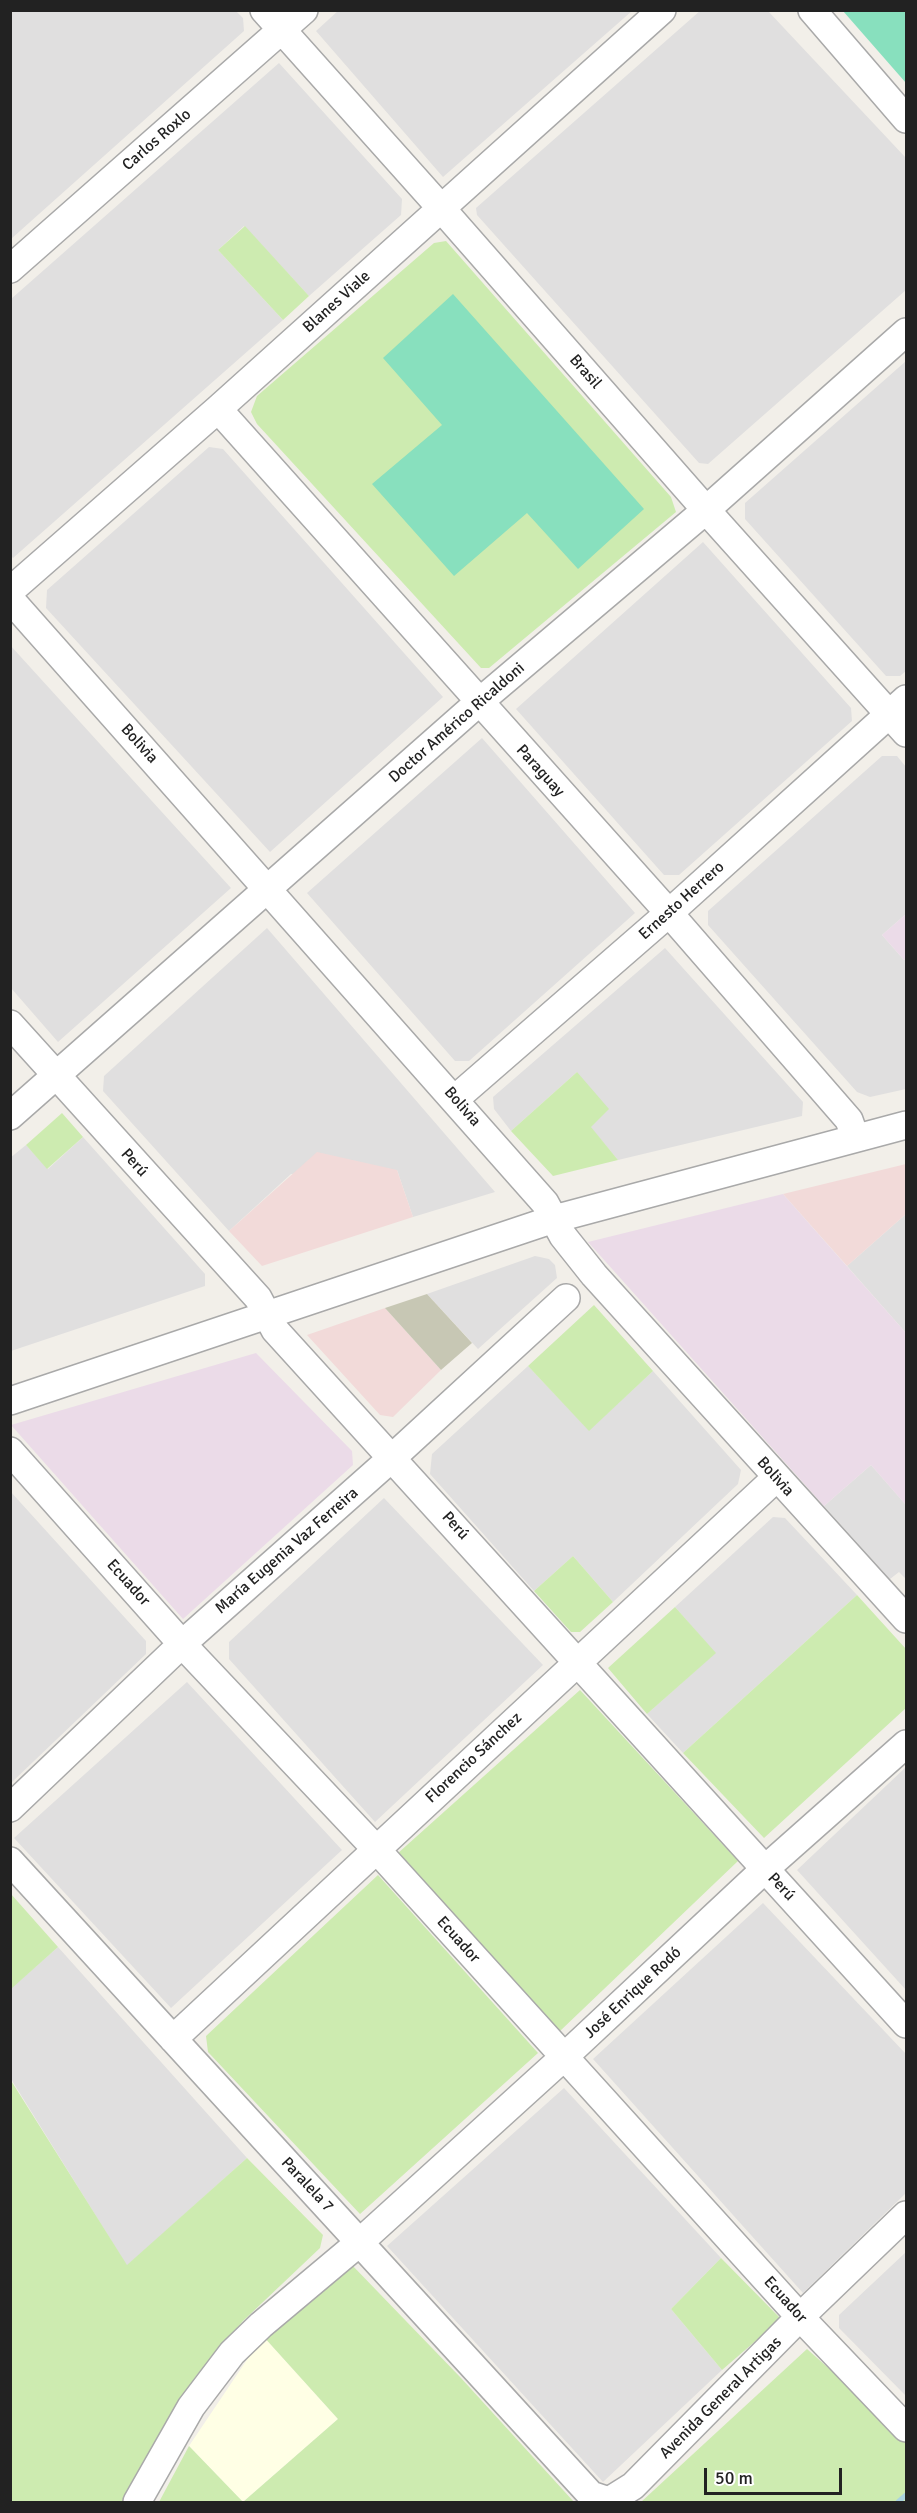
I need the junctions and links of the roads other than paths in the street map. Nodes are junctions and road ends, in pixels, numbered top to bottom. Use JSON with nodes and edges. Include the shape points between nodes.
{"nodes":[{"id":1,"x":264,"y":10,"type":"edge"},
{"id":2,"x":304,"y":10,"type":"edge"},
{"id":3,"x":662,"y":10,"type":"edge"},
{"id":4,"x":812,"y":10,"type":"edge"},
{"id":5,"x":282,"y":30,"type":"junction"},
{"id":6,"x":906,"y":119,"type":"edge"},
{"id":7,"x":441,"y":208,"type":"junction"},
{"id":8,"x":10,"y":269,"type":"edge"},
{"id":9,"x":906,"y":332,"type":"edge"},
{"id":10,"x":218,"y":410,"type":"junction"},
{"id":11,"x":706,"y":510,"type":"junction"},
{"id":12,"x":10,"y":591,"type":"edge"},
{"id":13,"x":10,"y":599,"type":"edge"},
{"id":14,"x":478,"y":703,"type":"junction"},
{"id":15,"x":901,"y":715,"type":"edge"},
{"id":16,"x":269,"y":890,"type":"junction"},
{"id":17,"x":669,"y":913,"type":"junction"},
{"id":18,"x":10,"y":1024,"type":"edge"},
{"id":19,"x":56,"y":1076,"type":"junction"},
{"id":20,"x":455,"y":1099,"type":"junction"},
{"id":21,"x":10,"y":1116,"type":"edge"},
{"id":22,"x":906,"y":1125,"type":"edge"},
{"id":23,"x":855,"y":1137,"type":"junction"},
{"id":24,"x":554,"y":1219,"type":"junction"},
{"id":25,"x":566,"y":1298,"type":"dead end"},
{"id":26,"x":267,"y":1316,"type":"junction"},
{"id":27,"x":10,"y":1401,"type":"edge"},
{"id":28,"x":10,"y":1451,"type":"edge"},
{"id":29,"x":393,"y":1457,"type":"junction"},
{"id":30,"x":776,"y":1478,"type":"junction"},
{"id":31,"x":906,"y":1619,"type":"edge"},
{"id":32,"x":182,"y":1644,"type":"junction"},
{"id":33,"x":578,"y":1662,"type":"junction"},
{"id":34,"x":906,"y":1744,"type":"edge"},
{"id":35,"x":10,"y":1808,"type":"edge"},
{"id":36,"x":376,"y":1849,"type":"junction"},
{"id":37,"x":10,"y":1861,"type":"edge"},
{"id":38,"x":765,"y":1869,"type":"junction"},
{"id":39,"x":906,"y":2024,"type":"edge"},
{"id":40,"x":173,"y":2039,"type":"junction"},
{"id":41,"x":564,"y":2057,"type":"junction"},
{"id":42,"x":906,"y":2215,"type":"edge"},
{"id":43,"x":360,"y":2242,"type":"junction"},
{"id":44,"x":800,"y":2317,"type":"junction"},
{"id":45,"x":906,"y":2428,"type":"edge"},
{"id":46,"x":609,"y":2501,"type":"joint"},
{"id":47,"x":137,"y":2502,"type":"edge"}],
"edges":[{"from":1,"to":5,"type":"street","name":"Brasil"},
{"from":2,"to":5,"type":"street","name":"Carlos Roxlo"},
{"from":3,"to":7,"type":"street","name":"Blanes Viale"},
{"from":4,"to":6,"type":"street"},
{"from":5,"to":7,"type":"street","name":"Brasil"},
{"from":5,"to":8,"type":"street","name":"Carlos Roxlo"},
{"from":7,"to":10,"type":"street","name":"Blanes Viale"},
{"from":7,"to":11,"type":"street","name":"Brasil"},
{"from":9,"to":11,"type":"street","name":"Doctor Américo Ricaldoni"},
{"from":10,"to":12,"type":"street","name":"Blanes Viale"},
{"from":10,"to":14,"type":"street","name":"Paraguay"},
{"from":11,"to":14,"type":"street","name":"Doctor Américo Ricaldoni"},
{"from":11,"to":15,"type":"street","name":"Brasil"},
{"from":13,"to":16,"type":"street","name":"Bolivia"},
{"from":14,"to":16,"type":"street","name":"Doctor Américo Ricaldoni"},
{"from":14,"to":17,"type":"street","name":"Paraguay"},
{"from":15,"to":17,"type":"street","name":"Ernesto Herrero"},
{"from":16,"to":19,"type":"street","name":"Doctor Américo Ricaldoni"},
{"from":16,"to":20,"type":"street","name":"Bolivia"},
{"from":17,"to":20,"type":"street","name":"Ernesto Herrero"},
{"from":17,"to":23,"type":"street","name":"Paraguay","via":[[849,1120]]},
{"from":18,"to":19,"type":"street","name":"Perú"},
{"from":19,"to":21,"type":"street","name":"Doctor Américo Ricaldoni"},
{"from":19,"to":26,"type":"street","name":"Perú","via":[[258,1298]]},
{"from":20,"to":24,"type":"street","name":"Bolivia","via":[[545,1203]]},
{"from":22,"to":23,"type":"street"},
{"from":23,"to":24,"type":"street"},
{"from":24,"to":26,"type":"street"},
{"from":24,"to":30,"type":"street","name":"Bolivia","via":[[562,1236],[594,1275]]},
{"from":25,"to":29,"type":"street","name":"María Eugenia Vaz Ferreira"},
{"from":26,"to":27,"type":"street"},
{"from":26,"to":29,"type":"street","name":"Perú","via":[[275,1330]]},
{"from":28,"to":32,"type":"street","name":"Ecuador"},
{"from":29,"to":32,"type":"street","name":"María Eugenia Vaz Ferreira"},
{"from":29,"to":33,"type":"street","name":"Perú"},
{"from":30,"to":31,"type":"street","name":"Bolivia"},
{"from":30,"to":33,"type":"street","name":"Florencio Sánchez"},
{"from":32,"to":35,"type":"street","name":"María Eugenia Vaz Ferreira"},
{"from":32,"to":36,"type":"street","name":"Ecuador"},
{"from":33,"to":36,"type":"street","name":"Florencio Sánchez"},
{"from":33,"to":38,"type":"street","name":"Perú"},
{"from":34,"to":38,"type":"street","name":"José Enrique Rodó"},
{"from":36,"to":40,"type":"street","name":"Florencio Sánchez"},
{"from":36,"to":41,"type":"street","name":"Ecuador"},
{"from":37,"to":40,"type":"street","name":"Paralela 7"},
{"from":38,"to":39,"type":"street","name":"Perú"},
{"from":38,"to":41,"type":"street","name":"José Enrique Rodó"},
{"from":40,"to":43,"type":"street","name":"Paralela 7"},
{"from":41,"to":43,"type":"street","name":"José Enrique Rodó"},
{"from":41,"to":44,"type":"street","name":"Ecuador"},
{"from":42,"to":44,"type":"street","name":"Avenida General Artigas"},
{"from":43,"to":46,"type":"street","name":"Paralela 7","via":[[591,2495]]},
{"from":43,"to":47,"type":"street","name":"José Enrique Rodó","via":[[232,2353],[191,2407]]},
{"from":44,"to":45,"type":"street","name":"Ecuador"},
{"from":44,"to":46,"type":"street","name":"Avenida General Artigas","via":[[633,2486]]}]}
